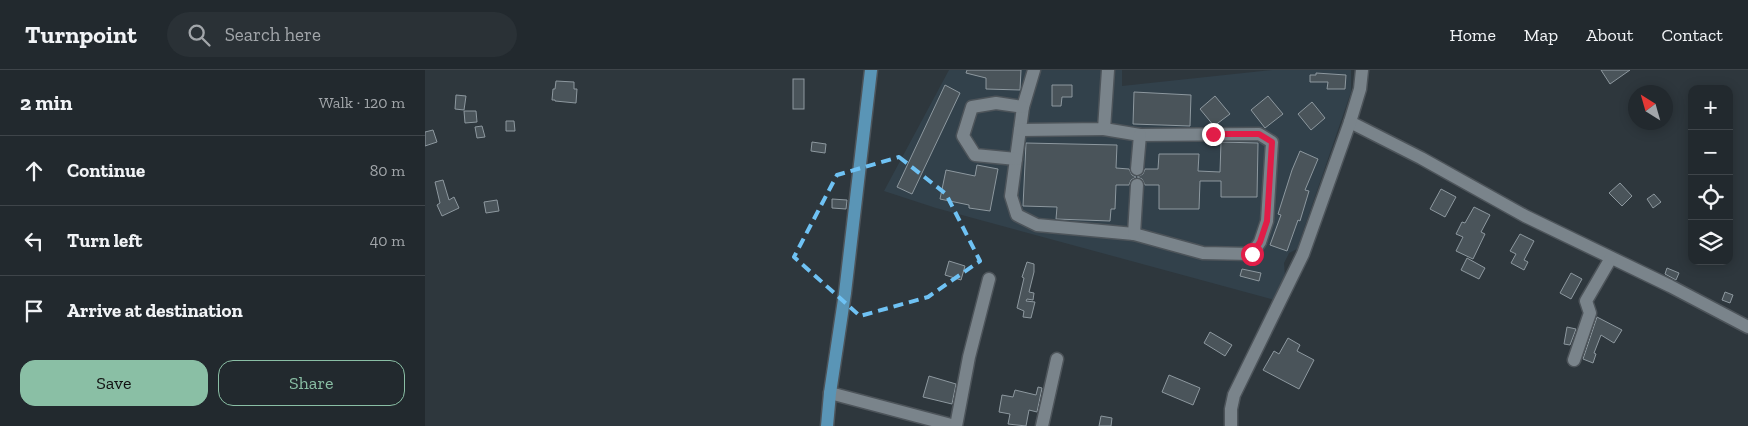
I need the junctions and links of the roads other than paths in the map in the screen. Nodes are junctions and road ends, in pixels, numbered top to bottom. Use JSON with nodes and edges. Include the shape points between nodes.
{"nodes":[{"id":1,"x":871,"y":70,"type":"edge"},
{"id":2,"x":1034,"y":70,"type":"edge"},
{"id":3,"x":1108,"y":70,"type":"edge"},
{"id":4,"x":1362,"y":70,"type":"edge"},
{"id":5,"x":1023,"y":107,"type":"junction"},
{"id":6,"x":1350,"y":122,"type":"junction"},
{"id":7,"x":1104,"y":129,"type":"junction"},
{"id":8,"x":1019,"y":130,"type":"junction"},
{"id":9,"x":1140,"y":135,"type":"junction"},
{"id":10,"x":1016,"y":159,"type":"junction"},
{"id":11,"x":1137,"y":169,"type":"dead end"},
{"id":12,"x":1137,"y":185,"type":"dead end"},
{"id":13,"x":1134,"y":234,"type":"junction"},
{"id":14,"x":1611,"y":258,"type":"junction"},
{"id":15,"x":989,"y":279,"type":"dead end"},
{"id":16,"x":1748,"y":327,"type":"edge"},
{"id":17,"x":1057,"y":359,"type":"dead end"},
{"id":18,"x":1574,"y":360,"type":"dead end"},
{"id":19,"x":829,"y":393,"type":"junction"},
{"id":20,"x":827,"y":426,"type":"edge"},
{"id":21,"x":956,"y":426,"type":"edge"},
{"id":22,"x":1042,"y":426,"type":"edge"},
{"id":23,"x":1231,"y":426,"type":"edge"}],
"edges":[{"from":1,"to":19,"type":"main road","via":[[845,293]]},
{"from":2,"to":5,"type":"street"},
{"from":3,"to":7,"type":"street"},
{"from":4,"to":6,"type":"street"},
{"from":5,"to":8,"type":"street"},
{"from":5,"to":10,"type":"street","via":[[996,103],[972,107],[963,136],[975,155]]},
{"from":6,"to":14,"type":"street"},
{"from":6,"to":23,"type":"street","via":[[1303,254],[1235,395]]},
{"from":7,"to":8,"type":"street"},
{"from":7,"to":9,"type":"street"},
{"from":8,"to":10,"type":"street"},
{"from":9,"to":11,"type":"street"},
{"from":9,"to":13,"type":"street","via":[[1259,134],[1272,142],[1267,221],[1252,254],[1203,253]]},
{"from":10,"to":13,"type":"street","via":[[1011,196],[1017,215],[1037,225]]},
{"from":12,"to":13,"type":"street"},
{"from":14,"to":16,"type":"street"},
{"from":14,"to":18,"type":"street","via":[[1586,300],[1590,313]]},
{"from":15,"to":21,"type":"street"},
{"from":17,"to":22,"type":"street"},
{"from":19,"to":20,"type":"main road"},
{"from":19,"to":21,"type":"street"}]}
